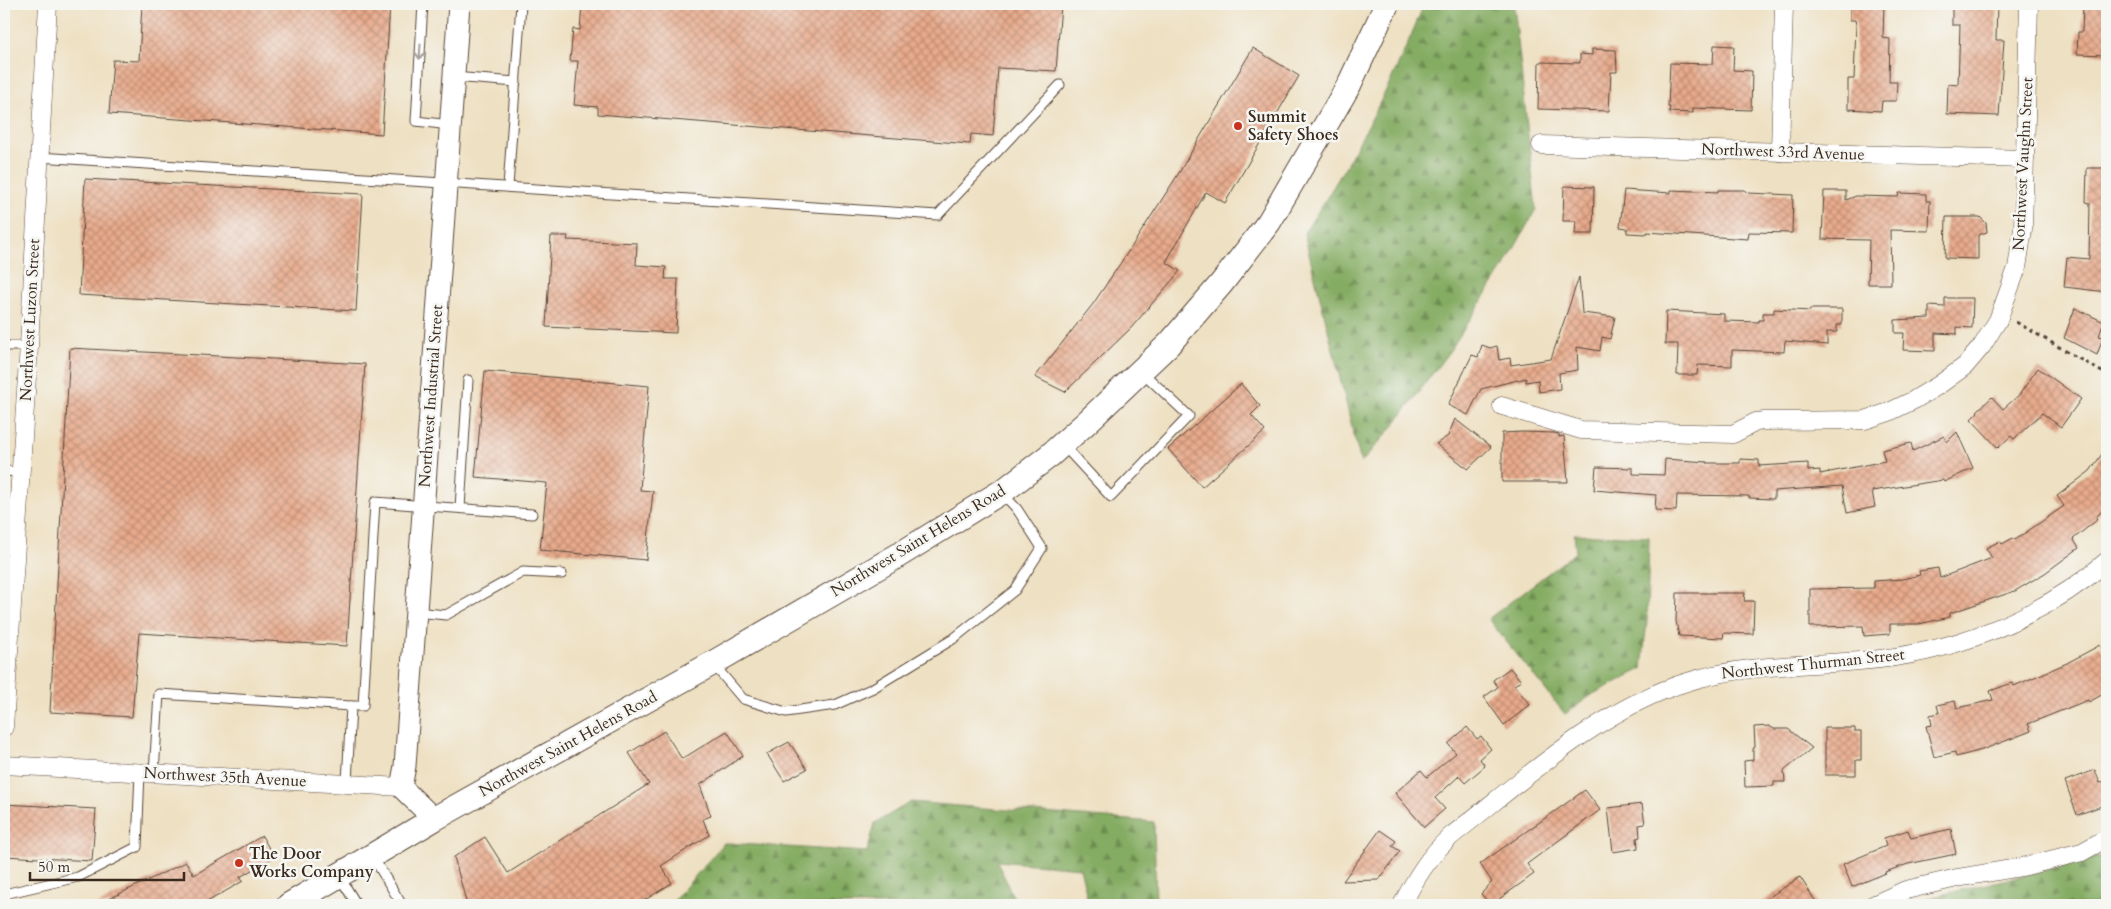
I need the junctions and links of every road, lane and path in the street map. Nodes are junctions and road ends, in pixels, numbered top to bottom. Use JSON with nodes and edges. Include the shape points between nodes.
{"nodes":[{"id":1,"x":48,"y":4,"type":"edge"},
{"id":2,"x":423,"y":4,"type":"edge"},
{"id":3,"x":459,"y":4,"type":"edge"},
{"id":4,"x":521,"y":4,"type":"edge"},
{"id":5,"x":1387,"y":4,"type":"edge"},
{"id":6,"x":1784,"y":4,"type":"edge"},
{"id":7,"x":2028,"y":4,"type":"edge"},
{"id":8,"x":453,"y":77,"type":"junction"},
{"id":9,"x":516,"y":82,"type":"junction"},
{"id":10,"x":1060,"y":85,"type":"dead end"},
{"id":11,"x":450,"y":125,"type":"junction"},
{"id":12,"x":1542,"y":146,"type":"dead end"},
{"id":13,"x":1780,"y":152,"type":"junction"},
{"id":14,"x":39,"y":157,"type":"junction"},
{"id":15,"x":2025,"y":159,"type":"junction"},
{"id":16,"x":446,"y":182,"type":"junction"},
{"id":17,"x":508,"y":186,"type":"junction"},
{"id":18,"x":2001,"y":313,"type":"junction"},
{"id":19,"x":4,"y":346,"type":"edge"},
{"id":20,"x":29,"y":346,"type":"junction"},
{"id":21,"x":1141,"y":371,"type":"junction"},
{"id":22,"x":2107,"y":375,"type":"edge"},
{"id":23,"x":468,"y":380,"type":"dead end"},
{"id":24,"x":1502,"y":406,"type":"dead end"},
{"id":25,"x":1062,"y":444,"type":"junction"},
{"id":26,"x":12,"y":472,"type":"edge"},
{"id":27,"x":1001,"y":492,"type":"junction"},
{"id":28,"x":423,"y":505,"type":"junction"},
{"id":29,"x":460,"y":508,"type":"junction"},
{"id":30,"x":532,"y":514,"type":"dead end"},
{"id":31,"x":2107,"y":561,"type":"edge"},
{"id":32,"x":562,"y":574,"type":"dead end"},
{"id":33,"x":416,"y":612,"type":"junction"},
{"id":34,"x":712,"y":663,"type":"junction"},
{"id":35,"x":351,"y":706,"type":"junction"},
{"id":36,"x":4,"y":727,"type":"edge"},
{"id":37,"x":4,"y":764,"type":"edge"},
{"id":38,"x":147,"y":772,"type":"junction"},
{"id":39,"x":347,"y":784,"type":"junction"},
{"id":40,"x":401,"y":787,"type":"junction"},
{"id":41,"x":434,"y":819,"type":"junction"},
{"id":42,"x":2107,"y":838,"type":"edge"},
{"id":43,"x":372,"y":857,"type":"junction"},
{"id":44,"x":339,"y":876,"type":"junction"},
{"id":45,"x":4,"y":894,"type":"edge"},
{"id":46,"x":289,"y":905,"type":"edge"},
{"id":47,"x":357,"y":905,"type":"edge"},
{"id":48,"x":402,"y":905,"type":"edge"},
{"id":49,"x":1402,"y":905,"type":"edge"},
{"id":50,"x":1873,"y":905,"type":"edge"}],
"edges":[{"from":1,"to":14,"type":"street","name":"Northwest Luzon Street"},
{"from":2,"to":11,"type":"lane","one_way":true,"via":[[416,121]]},
{"from":3,"to":8,"type":"street","name":"Northwest Industrial Street"},
{"from":4,"to":9,"type":"lane"},
{"from":5,"to":21,"type":"main road","name":"Northwest Saint Helens Road","via":[[1350,85],[1269,222],[1221,284]]},
{"from":6,"to":13,"type":"street"},
{"from":7,"to":15,"type":"street","name":"Northwest Vaughn Street"},
{"from":8,"to":9,"type":"lane"},
{"from":8,"to":11,"type":"street","name":"Northwest Industrial Street"},
{"from":9,"to":17,"type":"lane"},
{"from":10,"to":17,"type":"lane","via":[[938,215]]},
{"from":11,"to":16,"type":"street","name":"Northwest Industrial Street"},
{"from":12,"to":13,"type":"street","name":"Northwest 33rd Avenue"},
{"from":13,"to":15,"type":"street","name":"Northwest 33rd Avenue"},
{"from":14,"to":16,"type":"lane"},
{"from":14,"to":20,"type":"street","name":"Northwest Luzon Street"},
{"from":15,"to":18,"type":"street","name":"Northwest Vaughn Street","via":[[2023,229],[2017,268]]},
{"from":16,"to":17,"type":"lane"},
{"from":16,"to":28,"type":"street","name":"Northwest Industrial Street"},
{"from":18,"to":22,"type":"path"},
{"from":18,"to":24,"type":"street","name":"Northwest Vaughn Street","via":[[1982,346],[1965,366],[1914,400],[1865,420],[1764,421],[1733,434],[1581,430]]},
{"from":19,"to":20,"type":"lane"},
{"from":20,"to":26,"type":"street","name":"Northwest Luzon Street"},
{"from":21,"to":25,"type":"main road","name":"Northwest Saint Helens Road"},
{"from":21,"to":25,"type":"lane","via":[[1189,416],[1111,497]]},
{"from":23,"to":29,"type":"lane"},
{"from":25,"to":27,"type":"main road","name":"Northwest Saint Helens Road"},
{"from":26,"to":36,"type":"street","name":"Northwest Luzon Street"},
{"from":27,"to":34,"type":"main road","name":"Northwest Saint Helens Road","via":[[891,560]]},
{"from":27,"to":34,"type":"lane","via":[[1018,509],[1042,548],[1015,590],[953,639],[873,688],[835,705],[786,712],[743,699]]},
{"from":28,"to":29,"type":"lane"},
{"from":28,"to":33,"type":"street","name":"Northwest Industrial Street"},
{"from":28,"to":35,"type":"lane","via":[[375,502],[363,706]]},
{"from":29,"to":30,"type":"lane"},
{"from":31,"to":49,"type":"street","name":"Northwest Thurman Street","via":[[2070,590],[1996,629],[1958,643],[1860,661],[1769,666],[1714,674],[1651,696],[1587,733],[1451,836],[1422,868]]},
{"from":32,"to":33,"type":"lane","via":[[523,572],[446,615]]},
{"from":33,"to":40,"type":"street","name":"Northwest Industrial Street"},
{"from":34,"to":41,"type":"main road","name":"Northwest Saint Helens Road"},
{"from":35,"to":38,"type":"lane","via":[[158,694]]},
{"from":35,"to":39,"type":"lane"},
{"from":37,"to":38,"type":"street","name":"Northwest 35th Avenue"},
{"from":38,"to":39,"type":"street","name":"Northwest 35th Avenue"},
{"from":38,"to":45,"type":"lane","via":[[137,847],[78,877]]},
{"from":39,"to":40,"type":"street","name":"Northwest 35th Avenue"},
{"from":40,"to":41,"type":"street"},
{"from":41,"to":43,"type":"main road","name":"Northwest Saint Helens Road"},
{"from":42,"to":50,"type":"street","via":[[2082,852],[1906,890]]},
{"from":43,"to":44,"type":"main road","name":"Northwest Saint Helens Road"},
{"from":43,"to":48,"type":"lane"},
{"from":44,"to":46,"type":"main road","name":"Northwest Saint Helens Road"},
{"from":44,"to":47,"type":"lane"}]}
